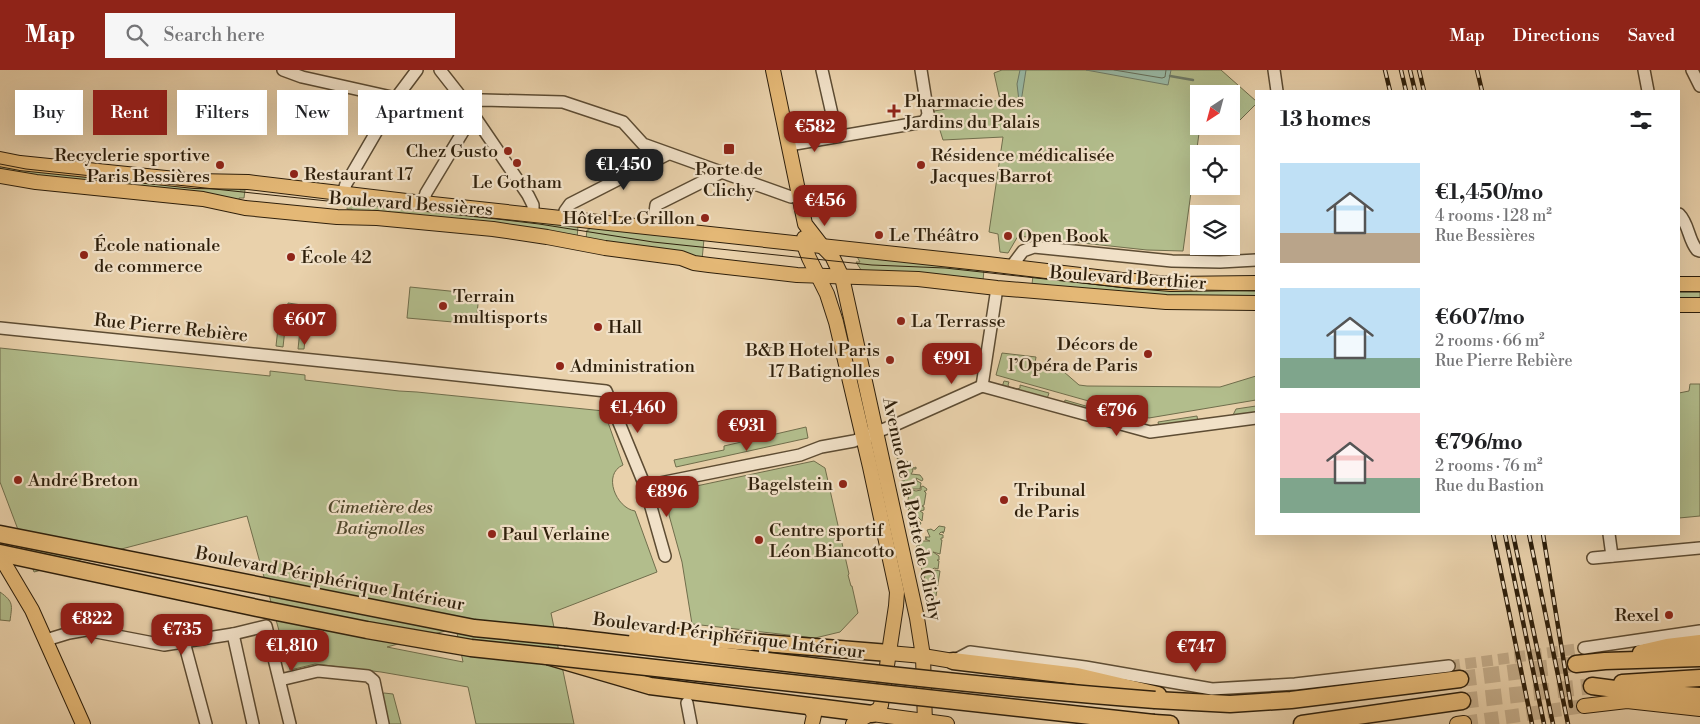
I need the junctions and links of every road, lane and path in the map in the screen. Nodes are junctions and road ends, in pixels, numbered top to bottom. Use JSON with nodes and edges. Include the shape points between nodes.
{"nodes":[{"id":1,"x":283,"y":70,"type":"edge"},
{"id":2,"x":416,"y":70,"type":"edge"},
{"id":3,"x":440,"y":70,"type":"edge"},
{"id":4,"x":773,"y":70,"type":"edge"},
{"id":5,"x":822,"y":70,"type":"edge"},
{"id":6,"x":921,"y":70,"type":"edge"},
{"id":7,"x":1274,"y":70,"type":"edge"},
{"id":8,"x":1644,"y":70,"type":"edge"},
{"id":9,"x":1692,"y":70,"type":"edge"},
{"id":10,"x":1700,"y":86,"type":"edge"},
{"id":11,"x":360,"y":90,"type":"edge"},
{"id":12,"x":402,"y":90,"type":"edge"},
{"id":13,"x":455,"y":90,"type":"edge"},
{"id":14,"x":1277,"y":90,"type":"edge"},
{"id":15,"x":1648,"y":90,"type":"edge"},
{"id":16,"x":482,"y":100,"type":"edge"},
{"id":17,"x":482,"y":128,"type":"edge"},
{"id":18,"x":374,"y":135,"type":"edge"},
{"id":19,"x":461,"y":135,"type":"edge"},
{"id":20,"x":837,"y":136,"type":"junction"},
{"id":21,"x":789,"y":145,"type":"junction"},
{"id":22,"x":668,"y":154,"type":"junction"},
{"id":23,"x":0,"y":159,"type":"edge"},
{"id":24,"x":720,"y":173,"type":"junction"},
{"id":25,"x":0,"y":176,"type":"edge"},
{"id":26,"x":343,"y":193,"type":"junction"},
{"id":27,"x":799,"y":195,"type":"junction"},
{"id":28,"x":423,"y":203,"type":"junction"},
{"id":29,"x":533,"y":215,"type":"junction"},
{"id":30,"x":1680,"y":215,"type":"edge"},
{"id":31,"x":340,"y":217,"type":"junction"},
{"id":32,"x":564,"y":218,"type":"junction"},
{"id":33,"x":805,"y":224,"type":"junction"},
{"id":34,"x":653,"y":228,"type":"junction"},
{"id":35,"x":804,"y":245,"type":"junction"},
{"id":36,"x":822,"y":246,"type":"junction"},
{"id":37,"x":1700,"y":251,"type":"edge"},
{"id":38,"x":1255,"y":260,"type":"edge"},
{"id":39,"x":1011,"y":267,"type":"junction"},
{"id":40,"x":818,"y":276,"type":"junction"},
{"id":41,"x":842,"y":277,"type":"junction"},
{"id":42,"x":1255,"y":283,"type":"edge"},
{"id":43,"x":1680,"y":284,"type":"edge"},
{"id":44,"x":1700,"y":284,"type":"edge"},
{"id":45,"x":997,"y":288,"type":"junction"},
{"id":46,"x":1255,"y":303,"type":"edge"},
{"id":47,"x":1680,"y":305,"type":"edge"},
{"id":48,"x":1700,"y":306,"type":"edge"},
{"id":49,"x":0,"y":328,"type":"edge"},
{"id":50,"x":982,"y":386,"type":"junction"},
{"id":51,"x":1255,"y":418,"type":"edge"},
{"id":52,"x":876,"y":431,"type":"junction"},
{"id":53,"x":863,"y":437,"type":"junction"},
{"id":54,"x":645,"y":486,"type":"junction"},
{"id":55,"x":0,"y":534,"type":"edge"},
{"id":56,"x":1609,"y":535,"type":"edge"},
{"id":57,"x":1700,"y":548,"type":"edge"},
{"id":58,"x":0,"y":555,"type":"edge"},
{"id":59,"x":665,"y":556,"type":"dead end"},
{"id":60,"x":1612,"y":556,"type":"junction"},
{"id":61,"x":1593,"y":558,"type":"dead end"},
{"id":62,"x":0,"y":574,"type":"edge"},
{"id":63,"x":23,"y":595,"type":"junction"},
{"id":64,"x":1700,"y":632,"type":"edge"},
{"id":65,"x":233,"y":634,"type":"junction"},
{"id":66,"x":565,"y":637,"type":"junction"},
{"id":67,"x":46,"y":640,"type":"junction"},
{"id":68,"x":184,"y":642,"type":"junction"},
{"id":69,"x":1700,"y":643,"type":"edge"},
{"id":70,"x":1584,"y":648,"type":"tunnel mouth"},
{"id":71,"x":889,"y":654,"type":"junction"},
{"id":72,"x":547,"y":656,"type":"junction"},
{"id":73,"x":924,"y":656,"type":"junction"},
{"id":74,"x":1700,"y":658,"type":"edge"},
{"id":75,"x":952,"y":661,"type":"junction"},
{"id":76,"x":1605,"y":661,"type":"junction"},
{"id":77,"x":1576,"y":664,"type":"tunnel mouth"},
{"id":78,"x":1449,"y":666,"type":"tunnel mouth"},
{"id":79,"x":1700,"y":678,"type":"edge"},
{"id":80,"x":1460,"y":679,"type":"tunnel mouth"},
{"id":81,"x":280,"y":680,"type":"junction"},
{"id":82,"x":1700,"y":696,"type":"edge"},
{"id":83,"x":690,"y":697,"type":"junction"},
{"id":84,"x":1462,"y":701,"type":"tunnel mouth"},
{"id":85,"x":1184,"y":702,"type":"junction"},
{"id":86,"x":809,"y":705,"type":"junction"},
{"id":87,"x":1584,"y":706,"type":"tunnel mouth"},
{"id":88,"x":1700,"y":708,"type":"edge"},
{"id":89,"x":879,"y":718,"type":"edge"},
{"id":90,"x":925,"y":723,"type":"edge"},
{"id":91,"x":1154,"y":723,"type":"edge"},
{"id":92,"x":83,"y":724,"type":"edge"},
{"id":93,"x":206,"y":724,"type":"edge"},
{"id":94,"x":253,"y":724,"type":"edge"},
{"id":95,"x":290,"y":724,"type":"edge"},
{"id":96,"x":383,"y":724,"type":"edge"},
{"id":97,"x":691,"y":724,"type":"edge"},
{"id":98,"x":812,"y":724,"type":"edge"},
{"id":99,"x":853,"y":724,"type":"edge"},
{"id":100,"x":947,"y":724,"type":"edge"},
{"id":101,"x":1170,"y":724,"type":"edge"},
{"id":102,"x":1302,"y":724,"type":"edge"}],
"edges":[{"from":1,"to":11,"type":"street"},
{"from":2,"to":12,"type":"street"},
{"from":3,"to":13,"type":"street"},
{"from":4,"to":21,"type":"main road"},
{"from":5,"to":20,"type":"street"},
{"from":6,"to":20,"type":"street","via":[[928,111],[926,119],[918,124]]},
{"from":7,"to":14,"type":"street"},
{"from":8,"to":15,"type":"street"},
{"from":9,"to":10,"type":"street"},
{"from":16,"to":22,"type":"street","via":[[563,102],[623,122],[643,144]]},
{"from":17,"to":29,"type":"street","via":[[528,195]]},
{"from":18,"to":26,"type":"street"},
{"from":19,"to":28,"type":"street"},
{"from":20,"to":21,"type":"street"},
{"from":21,"to":27,"type":"main road"},
{"from":22,"to":24,"type":"street"},
{"from":22,"to":32,"type":"street","via":[[570,204]]},
{"from":23,"to":26,"type":"main road","name":"Boulevard Bessières","via":[[204,182],[230,180]]},
{"from":24,"to":27,"type":"street","via":[[791,197]]},
{"from":24,"to":34,"type":"street","via":[[656,205]]},
{"from":25,"to":31,"type":"main road","name":"Boulevard Bessières"},
{"from":26,"to":28,"type":"main road","name":"Boulevard Bessières"},
{"from":26,"to":31,"type":"main road"},
{"from":27,"to":33,"type":"main road"},
{"from":28,"to":29,"type":"main road","name":"Boulevard Bessières"},
{"from":29,"to":32,"type":"main road","name":"Boulevard Bessières"},
{"from":30,"to":37,"type":"street","via":[[1693,245]]},
{"from":31,"to":40,"type":"main road","name":"Boulevard Bessières","via":[[493,229],[681,258],[694,263]]},
{"from":32,"to":34,"type":"main road","name":"Boulevard Bessières"},
{"from":33,"to":35,"type":"main road"},
{"from":33,"to":36,"type":"main road","name":"Avenue de la Porte de Clichy"},
{"from":34,"to":35,"type":"main road","name":"Boulevard Bessières"},
{"from":35,"to":36,"type":"main road","name":"Boulevard Berthier"},
{"from":35,"to":40,"type":"main road","name":"Avenue de la Porte de Clichy"},
{"from":36,"to":39,"type":"main road","name":"Boulevard Berthier"},
{"from":36,"to":41,"type":"main road","name":"Avenue de la Porte de Clichy","via":[[832,256]]},
{"from":38,"to":39,"type":"street","via":[[1172,261],[1034,246],[1023,251]]},
{"from":39,"to":42,"type":"main road","name":"Boulevard Berthier","via":[[1171,284]]},
{"from":39,"to":45,"type":"main road"},
{"from":40,"to":41,"type":"main road","name":"Boulevard Berthier"},
{"from":40,"to":53,"type":"main road","name":"Avenue de la Porte de Clichy","via":[[836,322]]},
{"from":41,"to":45,"type":"main road","name":"Boulevard Berthier","via":[[918,279]]},
{"from":41,"to":52,"type":"main road","name":"Avenue de la Porte de Clichy"},
{"from":43,"to":44,"type":"main road"},
{"from":45,"to":46,"type":"main road","name":"Boulevard Berthier","via":[[1166,302]]},
{"from":45,"to":50,"type":"street"},
{"from":47,"to":48,"type":"main road"},
{"from":49,"to":54,"type":"street","name":"Rue Pierre Rebière","via":[[606,391]]},
{"from":50,"to":51,"type":"street","via":[[1150,432]]},
{"from":50,"to":52,"type":"street"},
{"from":52,"to":53,"type":"street"},
{"from":52,"to":73,"type":"main road","name":"Avenue de la Porte de Clichy"},
{"from":53,"to":54,"type":"street","via":[[821,446],[800,455]]},
{"from":53,"to":71,"type":"main road","name":"Avenue de la Porte de Clichy","via":[[897,592]]},
{"from":54,"to":59,"type":"street"},
{"from":55,"to":66,"type":"highway","name":"Boulevard Périphérique Intérieur","via":[[474,628]]},
{"from":56,"to":60,"type":"street"},
{"from":57,"to":60,"type":"street"},
{"from":58,"to":63,"type":"main road"},
{"from":58,"to":72,"type":"highway","via":[[367,630],[471,648]]},
{"from":60,"to":61,"type":"street"},
{"from":62,"to":63,"type":"main road"},
{"from":63,"to":67,"type":"main road"},
{"from":64,"to":70,"type":"street"},
{"from":65,"to":68,"type":"street"},
{"from":65,"to":81,"type":"street","via":[[266,626]]},
{"from":65,"to":94,"type":"street"},
{"from":66,"to":71,"type":"highway","bridge":true,"via":[[682,637]]},
{"from":66,"to":85,"type":"highway","name":"Boulevard Périphérique Intérieur","bridge":true,"via":[[830,668]]},
{"from":67,"to":68,"type":"street","via":[[86,630],[164,645]]},
{"from":67,"to":92,"type":"main road"},
{"from":68,"to":93,"type":"street"},
{"from":69,"to":76,"type":"highway"},
{"from":71,"to":73,"type":"main road"},
{"from":71,"to":89,"type":"main road","name":"Avenue de la Porte de Clichy"},
{"from":72,"to":83,"type":"highway","bridge":true},
{"from":72,"to":91,"type":"highway","bridge":true},
{"from":73,"to":75,"type":"main road"},
{"from":73,"to":90,"type":"main road","name":"Avenue de la Porte de Clichy"},
{"from":74,"to":76,"type":"highway"},
{"from":75,"to":78,"type":"street","via":[[970,652],[1085,667],[1212,689],[1295,684]]},
{"from":75,"to":85,"type":"highway","via":[[1077,676]]},
{"from":76,"to":77,"type":"highway"},
{"from":79,"to":82,"type":"highway","via":[[1592,686]]},
{"from":80,"to":85,"type":"highway","name":"Boulevard Périphérique Intérieur","via":[[1291,700],[1230,704]]},
{"from":81,"to":95,"type":"street"},
{"from":81,"to":96,"type":"street","via":[[318,671],[368,676],[374,681]]},
{"from":83,"to":86,"type":"highway"},
{"from":83,"to":97,"type":"street"},
{"from":84,"to":102,"type":"highway"},
{"from":86,"to":89,"type":"highway"},
{"from":86,"to":98,"type":"main road","via":[[814,715]]},
{"from":87,"to":88,"type":"main road","via":[[1627,701]]},
{"from":89,"to":90,"type":"main road"},
{"from":89,"to":99,"type":"main road"},
{"from":90,"to":100,"type":"main road"},
{"from":91,"to":101,"type":"highway"}]}
